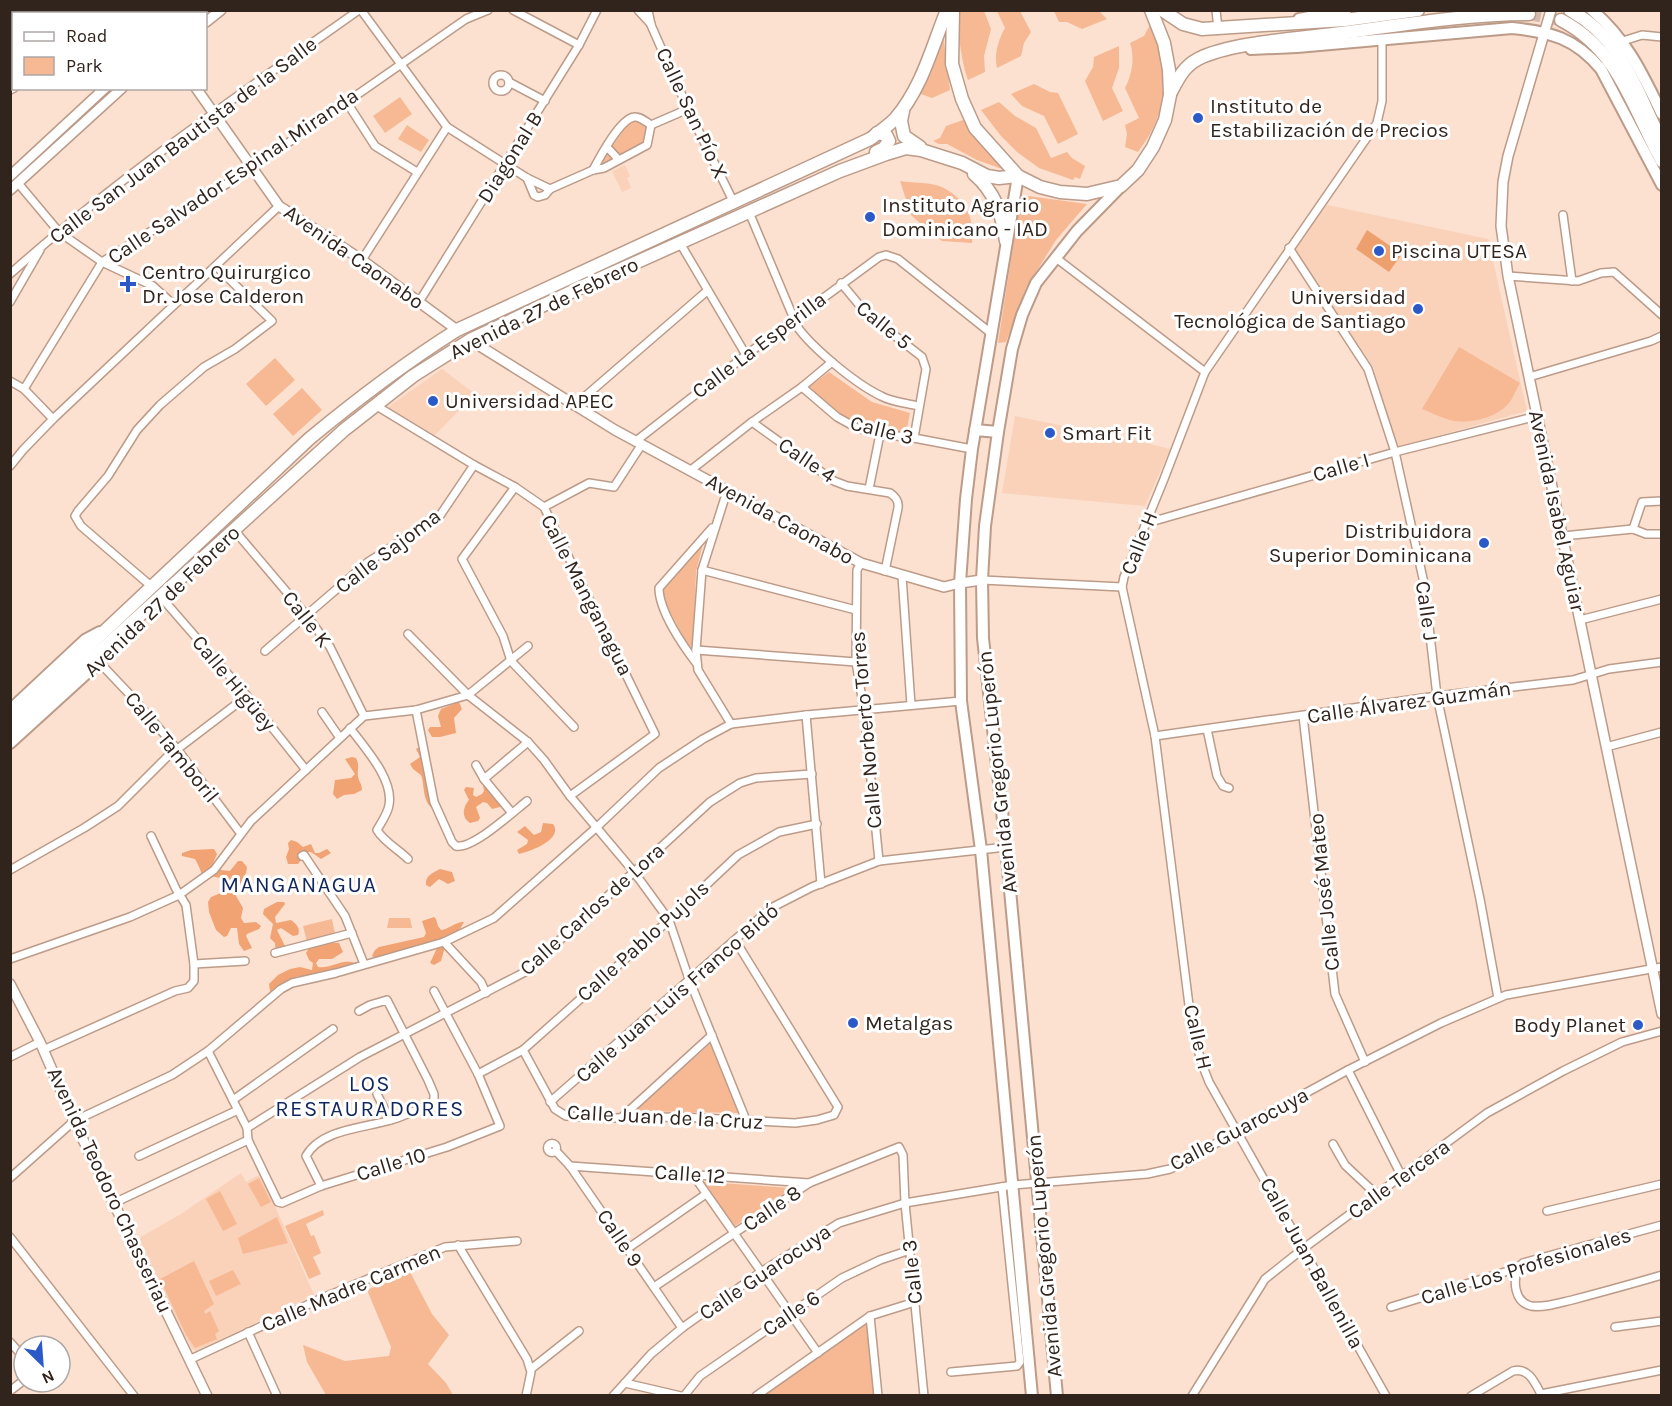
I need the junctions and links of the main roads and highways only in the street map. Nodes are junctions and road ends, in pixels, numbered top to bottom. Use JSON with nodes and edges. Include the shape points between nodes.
{"nodes":[{"id":1,"x":947,"y":10,"type":"edge"},
{"id":2,"x":953,"y":10,"type":"edge"},
{"id":3,"x":1151,"y":10,"type":"edge"},
{"id":4,"x":1162,"y":10,"type":"edge"},
{"id":5,"x":1346,"y":10,"type":"edge"},
{"id":6,"x":1418,"y":10,"type":"edge"},
{"id":7,"x":1592,"y":10,"type":"edge"},
{"id":8,"x":1323,"y":12,"type":"edge"},
{"id":9,"x":1529,"y":14,"type":"dead end"},
{"id":10,"x":1566,"y":15,"type":"edge"},
{"id":11,"x":1264,"y":26,"type":"junction"},
{"id":12,"x":1222,"y":50,"type":"junction"},
{"id":13,"x":1170,"y":95,"type":"junction"},
{"id":14,"x":905,"y":104,"type":"junction"},
{"id":15,"x":1647,"y":110,"type":"junction"},
{"id":16,"x":1662,"y":114,"type":"edge"},
{"id":17,"x":877,"y":134,"type":"junction"},
{"id":18,"x":1662,"y":134,"type":"edge"},
{"id":19,"x":1662,"y":142,"type":"edge"},
{"id":20,"x":926,"y":151,"type":"junction"},
{"id":21,"x":1662,"y":161,"type":"edge"},
{"id":22,"x":962,"y":163,"type":"junction"},
{"id":23,"x":852,"y":166,"type":"junction"},
{"id":24,"x":1018,"y":176,"type":"junction"},
{"id":25,"x":1662,"y":185,"type":"edge"},
{"id":26,"x":1121,"y":186,"type":"junction"},
{"id":27,"x":707,"y":213,"type":"junction"},
{"id":28,"x":717,"y":226,"type":"junction"},
{"id":29,"x":1006,"y":241,"type":"junction"},
{"id":30,"x":975,"y":430,"type":"junction"},
{"id":31,"x":999,"y":432,"type":"junction"},
{"id":32,"x":108,"y":628,"type":"junction"},
{"id":33,"x":120,"y":635,"type":"junction"},
{"id":34,"x":10,"y":710,"type":"edge"},
{"id":35,"x":10,"y":720,"type":"edge"},
{"id":36,"x":10,"y":733,"type":"edge"},
{"id":37,"x":10,"y":743,"type":"edge"},
{"id":38,"x":1032,"y":1395,"type":"edge"},
{"id":39,"x":1057,"y":1395,"type":"edge"}],
"edges":[{"from":1,"to":14,"type":"highway","name":"Avenida 27 de Febrero","via":[[922,76]]},
{"from":2,"to":24,"type":"highway","via":[[952,64],[962,99],[975,128]]},
{"from":3,"to":13,"type":"highway","via":[[1164,43]]},
{"from":4,"to":11,"type":"highway","via":[[1194,28]]},
{"from":5,"to":8,"type":"main road"},
{"from":6,"to":11,"type":"highway"},
{"from":7,"to":16,"type":"main road","via":[[1623,41]]},
{"from":8,"to":11,"type":"main road"},
{"from":9,"to":12,"type":"highway","via":[[1487,15]]},
{"from":10,"to":15,"type":"highway","via":[[1598,30],[1611,43],[1631,73]]},
{"from":10,"to":21,"type":"highway","via":[[1611,63]]},
{"from":12,"to":13,"type":"highway","via":[[1186,66]]},
{"from":12,"to":25,"type":"main road","via":[[1512,28],[1544,32],[1576,44],[1601,69]]},
{"from":13,"to":26,"type":"highway","via":[[1154,147]]},
{"from":14,"to":17,"type":"highway","name":"Avenida 27 de Febrero","via":[[895,120]]},
{"from":14,"to":20,"type":"highway","via":[[901,121],[904,136]]},
{"from":15,"to":18,"type":"highway"},
{"from":15,"to":19,"type":"highway"},
{"from":17,"to":23,"type":"highway","via":[[886,135],[888,144]]},
{"from":17,"to":27,"type":"highway","name":"Avenida 27 de Febrero"},
{"from":20,"to":22,"type":"highway","name":"Avenida 27 de Febrero"},
{"from":20,"to":23,"type":"highway","name":"Avenida 27 de Febrero","via":[[906,148]]},
{"from":22,"to":24,"type":"highway","name":"Avenida 27 de Febrero","via":[[987,176]]},
{"from":22,"to":29,"type":"highway","via":[[982,180],[998,204]]},
{"from":23,"to":28,"type":"highway","name":"Avenida 27 de Febrero"},
{"from":24,"to":26,"type":"highway","via":[[1060,192],[1087,194]]},
{"from":24,"to":29,"type":"main road","name":"Avenida Gregorio Luperón"},
{"from":26,"to":31,"type":"main road","name":"Avenida Gregorio Luperón","via":[[1092,214],[1036,283],[1012,349]]},
{"from":27,"to":28,"type":"highway","via":[[719,218]]},
{"from":27,"to":32,"type":"highway","name":"Avenida 27 de Febrero","via":[[457,330],[391,374],[309,440]]},
{"from":28,"to":33,"type":"highway","name":"Avenida 27 de Febrero","via":[[470,340],[413,376],[344,430]]},
{"from":29,"to":30,"type":"main road","name":"Avenida Gregorio Luperón"},
{"from":30,"to":31,"type":"main road"},
{"from":30,"to":38,"type":"main road","name":"Avenida Gregorio Luperón","via":[[960,583],[961,701],[981,850]]},
{"from":31,"to":39,"type":"main road","name":"Avenida Gregorio Luperón","via":[[985,526],[982,638],[1006,847]]},
{"from":32,"to":34,"type":"main road","name":"Avenida 27 de Febrero","via":[[85,640]]},
{"from":32,"to":35,"type":"highway"},
{"from":33,"to":36,"type":"highway"},
{"from":33,"to":37,"type":"main road","name":"Avenida 27 de Febrero","via":[[113,649]]}]}
